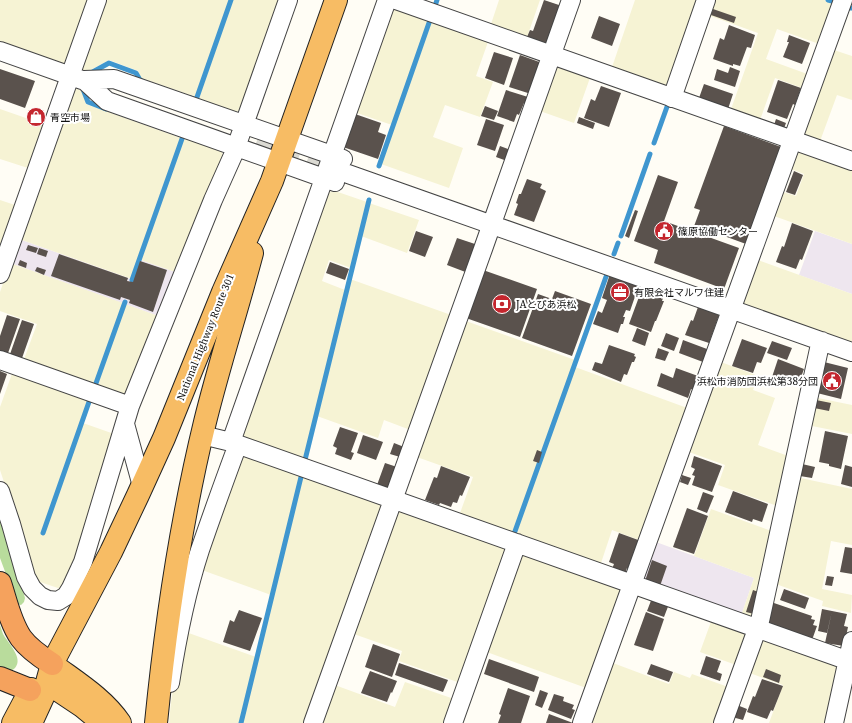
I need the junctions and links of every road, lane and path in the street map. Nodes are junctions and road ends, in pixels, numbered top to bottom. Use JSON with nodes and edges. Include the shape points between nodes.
{"nodes":[{"id":1,"x":97,"y":0,"type":"edge"},
{"id":2,"x":288,"y":0,"type":"edge"},
{"id":3,"x":336,"y":0,"type":"edge"},
{"id":4,"x":388,"y":0,"type":"edge"},
{"id":5,"x":396,"y":0,"type":"edge"},
{"id":6,"x":571,"y":0,"type":"edge"},
{"id":7,"x":706,"y":0,"type":"edge"},
{"id":8,"x":843,"y":0,"type":"edge"},
{"id":9,"x":0,"y":51,"type":"edge"},
{"id":10,"x":552,"y":55,"type":"junction"},
{"id":11,"x":77,"y":78,"type":"junction"},
{"id":12,"x":672,"y":98,"type":"junction"},
{"id":13,"x":237,"y":135,"type":"junction"},
{"id":14,"x":287,"y":140,"type":"junction"},
{"id":15,"x":792,"y":140,"type":"junction"},
{"id":16,"x":852,"y":162,"type":"edge"},
{"id":17,"x":330,"y":168,"type":"junction"},
{"id":18,"x":275,"y":171,"type":"junction"},
{"id":19,"x":485,"y":222,"type":"junction"},
{"id":20,"x":0,"y":274,"type":"edge"},
{"id":21,"x":731,"y":309,"type":"junction"},
{"id":22,"x":822,"y":341,"type":"junction"},
{"id":23,"x":852,"y":352,"type":"edge"},
{"id":24,"x":0,"y":360,"type":"edge"},
{"id":25,"x":130,"y":406,"type":"junction"},
{"id":26,"x":125,"y":424,"type":"junction"},
{"id":27,"x":202,"y":435,"type":"junction"},
{"id":28,"x":235,"y":443,"type":"junction"},
{"id":29,"x":142,"y":486,"type":"junction"},
{"id":30,"x":0,"y":491,"type":"edge"},
{"id":31,"x":393,"y":499,"type":"junction"},
{"id":32,"x":517,"y":543,"type":"junction"},
{"id":33,"x":0,"y":583,"type":"edge"},
{"id":34,"x":632,"y":584,"type":"junction"},
{"id":35,"x":757,"y":628,"type":"junction"},
{"id":36,"x":852,"y":641,"type":"edge"},
{"id":37,"x":850,"y":661,"type":"edge"},
{"id":38,"x":52,"y":664,"type":"junction"},
{"id":39,"x":0,"y":678,"type":"edge"},
{"id":40,"x":37,"y":693,"type":"junction"},
{"id":41,"x":13,"y":723,"type":"edge"},
{"id":42,"x":31,"y":723,"type":"edge"},
{"id":43,"x":81,"y":723,"type":"edge"},
{"id":44,"x":102,"y":723,"type":"edge"},
{"id":45,"x":120,"y":723,"type":"edge"},
{"id":46,"x":156,"y":723,"type":"edge"},
{"id":47,"x":166,"y":723,"type":"edge"},
{"id":48,"x":313,"y":723,"type":"edge"},
{"id":49,"x":453,"y":723,"type":"edge"},
{"id":50,"x":582,"y":723,"type":"edge"},
{"id":51,"x":723,"y":723,"type":"edge"},
{"id":52,"x":834,"y":723,"type":"edge"}],
"edges":[{"from":1,"to":11,"type":"street"},
{"from":2,"to":13,"type":"street"},
{"from":3,"to":14,"type":"highway","name":"National Highway Route 301"},
{"from":4,"to":17,"type":"street"},
{"from":5,"to":10,"type":"street"},
{"from":6,"to":10,"type":"street"},
{"from":7,"to":12,"type":"street"},
{"from":8,"to":15,"type":"street"},
{"from":9,"to":11,"type":"street"},
{"from":10,"to":12,"type":"street"},
{"from":10,"to":19,"type":"street"},
{"from":11,"to":13,"type":"street"},
{"from":11,"to":20,"type":"street"},
{"from":12,"to":15,"type":"street"},
{"from":13,"to":14,"type":"street"},
{"from":13,"to":18,"type":"street"},
{"from":13,"to":25,"type":"street"},
{"from":14,"to":17,"type":"street"},
{"from":14,"to":18,"type":"highway","name":"National Highway Route 301"},
{"from":15,"to":16,"type":"street"},
{"from":15,"to":21,"type":"street"},
{"from":17,"to":18,"type":"street"},
{"from":17,"to":19,"type":"street","via":[[455,199]]},
{"from":17,"to":19,"type":"street","via":[[447,222]]},
{"from":17,"to":28,"type":"street"},
{"from":18,"to":27,"type":"highway"},
{"from":18,"to":29,"type":"highway","name":"National Highway Route 301"},
{"from":19,"to":21,"type":"street"},
{"from":19,"to":31,"type":"street"},
{"from":21,"to":22,"type":"street"},
{"from":21,"to":34,"type":"street"},
{"from":22,"to":23,"type":"street"},
{"from":22,"to":35,"type":"street"},
{"from":24,"to":25,"type":"street"},
{"from":25,"to":26,"type":"street"},
{"from":26,"to":29,"type":"street"},
{"from":26,"to":30,"type":"street","via":[[83,562],[66,596],[58,600],[48,600],[32,588],[26,577]]},
{"from":27,"to":28,"type":"street"},
{"from":27,"to":46,"type":"highway","via":[[174,580]]},
{"from":28,"to":31,"type":"street"},
{"from":28,"to":47,"type":"street","via":[[190,588],[173,663]]},
{"from":29,"to":38,"type":"highway","name":"National Highway Route 301","via":[[111,552]]},
{"from":31,"to":32,"type":"street"},
{"from":31,"to":48,"type":"street"},
{"from":32,"to":34,"type":"street"},
{"from":32,"to":49,"type":"street"},
{"from":33,"to":38,"type":"highway","via":[[15,627],[22,639]]},
{"from":34,"to":35,"type":"street"},
{"from":34,"to":50,"type":"street"},
{"from":35,"to":37,"type":"street"},
{"from":35,"to":51,"type":"street"},
{"from":36,"to":37,"type":"street"},
{"from":37,"to":52,"type":"street"},
{"from":38,"to":40,"type":"highway"},
{"from":38,"to":44,"type":"highway","via":[[50,678],[54,688]]},
{"from":38,"to":45,"type":"highway","via":[[104,704]]},
{"from":39,"to":40,"type":"highway"},
{"from":40,"to":41,"type":"highway"},
{"from":40,"to":42,"type":"highway"},
{"from":40,"to":43,"type":"highway"}]}
